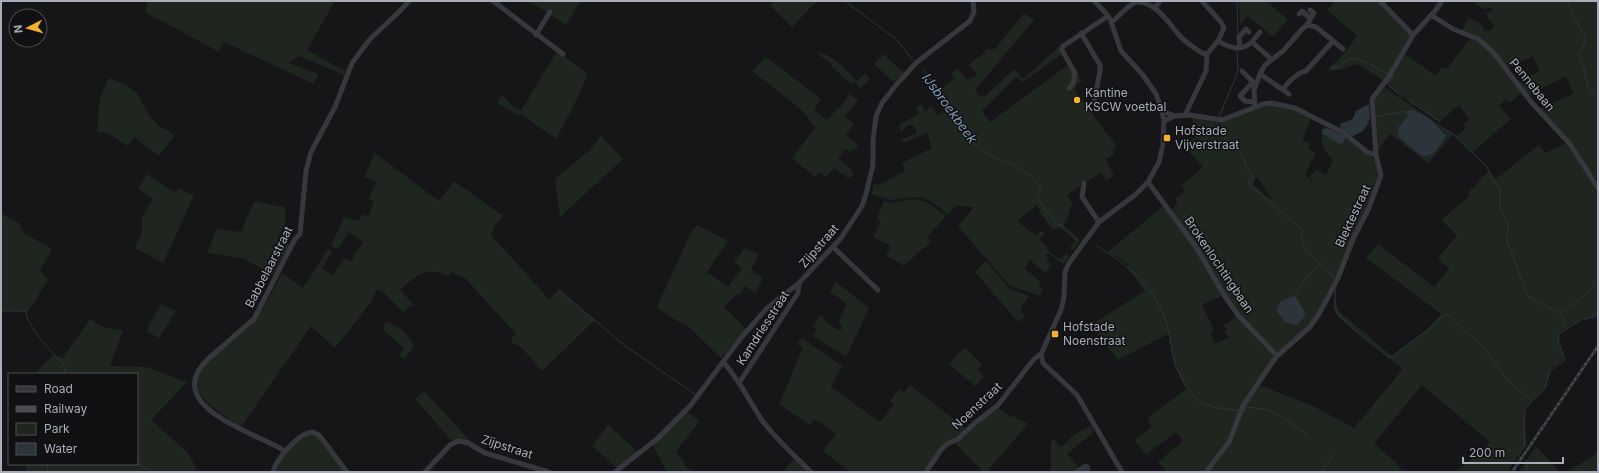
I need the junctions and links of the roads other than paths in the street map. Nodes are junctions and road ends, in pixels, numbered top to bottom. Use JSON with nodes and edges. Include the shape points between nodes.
{"nodes":[{"id":1,"x":409,"y":1,"type":"edge"},
{"id":2,"x":492,"y":1,"type":"edge"},
{"id":3,"x":973,"y":1,"type":"edge"},
{"id":4,"x":1094,"y":1,"type":"edge"},
{"id":5,"x":1160,"y":1,"type":"edge"},
{"id":6,"x":1203,"y":1,"type":"edge"},
{"id":7,"x":1380,"y":1,"type":"edge"},
{"id":8,"x":1442,"y":1,"type":"edge"},
{"id":9,"x":1156,"y":6,"type":"junction"},
{"id":10,"x":550,"y":12,"type":"dead end"},
{"id":11,"x":1432,"y":15,"type":"junction"},
{"id":12,"x":1108,"y":16,"type":"junction"},
{"id":13,"x":1310,"y":18,"type":"junction"},
{"id":14,"x":1112,"y":22,"type":"junction"},
{"id":15,"x":1306,"y":26,"type":"junction"},
{"id":16,"x":1249,"y":32,"type":"dead end"},
{"id":17,"x":1260,"y":32,"type":"dead end"},
{"id":18,"x":1081,"y":33,"type":"junction"},
{"id":19,"x":536,"y":35,"type":"junction"},
{"id":20,"x":1413,"y":35,"type":"junction"},
{"id":21,"x":1218,"y":41,"type":"junction"},
{"id":22,"x":1333,"y":41,"type":"junction"},
{"id":23,"x":1252,"y":42,"type":"junction"},
{"id":24,"x":1239,"y":48,"type":"junction"},
{"id":25,"x":1343,"y":49,"type":"dead end"},
{"id":26,"x":563,"y":54,"type":"dead end"},
{"id":27,"x":1207,"y":54,"type":"junction"},
{"id":28,"x":1271,"y":59,"type":"junction"},
{"id":29,"x":1242,"y":71,"type":"dead end"},
{"id":30,"x":1260,"y":74,"type":"junction"},
{"id":31,"x":1256,"y":84,"type":"junction"},
{"id":32,"x":1069,"y":88,"type":"dead end"},
{"id":33,"x":1284,"y":89,"type":"junction"},
{"id":34,"x":1289,"y":94,"type":"dead end"},
{"id":35,"x":1094,"y":103,"type":"dead end"},
{"id":36,"x":1254,"y":104,"type":"junction"},
{"id":37,"x":1162,"y":111,"type":"junction"},
{"id":38,"x":1185,"y":115,"type":"junction"},
{"id":39,"x":1175,"y":116,"type":"junction"},
{"id":40,"x":1164,"y":121,"type":"junction"},
{"id":41,"x":1376,"y":155,"type":"junction"},
{"id":42,"x":1148,"y":182,"type":"junction"},
{"id":43,"x":1084,"y":183,"type":"dead end"},
{"id":44,"x":1598,"y":188,"type":"edge"},
{"id":45,"x":1099,"y":222,"type":"junction"},
{"id":46,"x":833,"y":247,"type":"junction"},
{"id":47,"x":799,"y":283,"type":"junction"},
{"id":48,"x":878,"y":290,"type":"dead end"},
{"id":49,"x":1041,"y":354,"type":"junction"},
{"id":50,"x":1277,"y":356,"type":"junction"},
{"id":51,"x":723,"y":362,"type":"junction"},
{"id":52,"x":739,"y":382,"type":"junction"},
{"id":53,"x":285,"y":451,"type":"junction"},
{"id":54,"x":618,"y":471,"type":"edge"},
{"id":55,"x":274,"y":472,"type":"edge"},
{"id":56,"x":347,"y":472,"type":"edge"},
{"id":57,"x":425,"y":472,"type":"edge"},
{"id":58,"x":549,"y":472,"type":"edge"},
{"id":59,"x":811,"y":472,"type":"edge"},
{"id":60,"x":926,"y":472,"type":"edge"},
{"id":61,"x":1122,"y":472,"type":"edge"},
{"id":62,"x":1206,"y":472,"type":"edge"}],
"edges":[{"from":1,"to":53,"type":"street","name":"Babbelaarstraat","via":[[370,39],[352,63],[335,107],[311,152],[306,171],[300,234],[295,239],[256,315],[250,324],[201,366],[195,379],[196,392],[224,421]]},
{"from":2,"to":19,"type":"street"},
{"from":3,"to":46,"type":"street","name":"Zijpstraat","via":[[974,12],[970,21],[917,62],[896,84],[882,104],[876,116],[873,165],[866,194],[853,221]]},
{"from":4,"to":12,"type":"street"},
{"from":5,"to":9,"type":"street"},
{"from":6,"to":21,"type":"street","via":[[1223,25]]},
{"from":7,"to":20,"type":"street"},
{"from":8,"to":11,"type":"street","name":"Blektestraat"},
{"from":9,"to":14,"type":"street","via":[[1142,1],[1135,2]]},
{"from":9,"to":27,"type":"street","via":[[1181,37]]},
{"from":10,"to":19,"type":"street"},
{"from":11,"to":20,"type":"street","name":"Blektestraat"},
{"from":11,"to":44,"type":"street","name":"Pennebaan","via":[[1453,29],[1478,40],[1493,52],[1532,103],[1570,144]]},
{"from":12,"to":14,"type":"street"},
{"from":12,"to":18,"type":"street"},
{"from":13,"to":13,"type":"street","via":[[1304,11],[1314,13]]},
{"from":13,"to":15,"type":"street"},
{"from":14,"to":37,"type":"street","via":[[1121,51],[1151,86]]},
{"from":15,"to":22,"type":"street","via":[[1316,27]]},
{"from":15,"to":28,"type":"street","via":[[1284,50]]},
{"from":16,"to":24,"type":"street","via":[[1246,29],[1239,37]]},
{"from":17,"to":23,"type":"street"},
{"from":18,"to":32,"type":"street","via":[[1062,47],[1075,72],[1073,84]]},
{"from":18,"to":35,"type":"street","via":[[1100,65]]},
{"from":19,"to":26,"type":"street"},
{"from":20,"to":41,"type":"street","name":"Blektestraat","via":[[1390,75],[1372,99]]},
{"from":21,"to":24,"type":"street","via":[[1229,47]]},
{"from":21,"to":27,"type":"street"},
{"from":22,"to":25,"type":"street"},
{"from":22,"to":33,"type":"street","via":[[1306,71],[1291,80]]},
{"from":23,"to":24,"type":"street"},
{"from":23,"to":28,"type":"street"},
{"from":27,"to":38,"type":"street","via":[[1206,71]]},
{"from":28,"to":30,"type":"street"},
{"from":29,"to":31,"type":"street"},
{"from":30,"to":31,"type":"street"},
{"from":30,"to":33,"type":"street","via":[[1280,89]]},
{"from":31,"to":36,"type":"street"},
{"from":31,"to":36,"type":"street","via":[[1250,85],[1240,96]]},
{"from":33,"to":34,"type":"street"},
{"from":36,"to":38,"type":"street","via":[[1222,120]]},
{"from":36,"to":41,"type":"street","via":[[1271,103],[1298,109],[1344,133],[1367,152]]},
{"from":37,"to":39,"type":"street"},
{"from":37,"to":40,"type":"street"},
{"from":38,"to":39,"type":"street"},
{"from":39,"to":40,"type":"street"},
{"from":40,"to":42,"type":"street","via":[[1160,162]]},
{"from":41,"to":50,"type":"street","name":"Blektestraat","via":[[1381,171],[1380,181],[1338,278],[1314,322]]},
{"from":42,"to":45,"type":"street"},
{"from":42,"to":50,"type":"street","name":"Brokenlochtingbaan","via":[[1196,248],[1238,315]]},
{"from":43,"to":45,"type":"street","via":[[1082,197]]},
{"from":45,"to":49,"type":"street","via":[[1065,272],[1061,310]]},
{"from":46,"to":47,"type":"street","name":"Zijpstraat"},
{"from":46,"to":48,"type":"street"},
{"from":47,"to":51,"type":"street","name":"Zijpstraat","via":[[767,308]]},
{"from":47,"to":52,"type":"street","name":"Kamdriesstraat","via":[[798,293]]},
{"from":49,"to":60,"type":"street","name":"Noenstraat","via":[[1034,359],[998,405],[958,439],[947,444]]},
{"from":49,"to":61,"type":"street","via":[[1043,363],[1077,395]]},
{"from":50,"to":62,"type":"street","name":"Blektestraat","via":[[1243,406],[1229,442]]},
{"from":51,"to":52,"type":"street"},
{"from":51,"to":54,"type":"street","name":"Zijpstraat","via":[[690,406],[657,439]]},
{"from":52,"to":59,"type":"street","via":[[765,424]]},
{"from":53,"to":55,"type":"street","via":[[278,460]]},
{"from":53,"to":56,"type":"street","via":[[307,433],[315,432]]},
{"from":57,"to":58,"type":"street","name":"Zijpstraat","via":[[450,445],[458,441],[468,443],[485,453]]}]}
